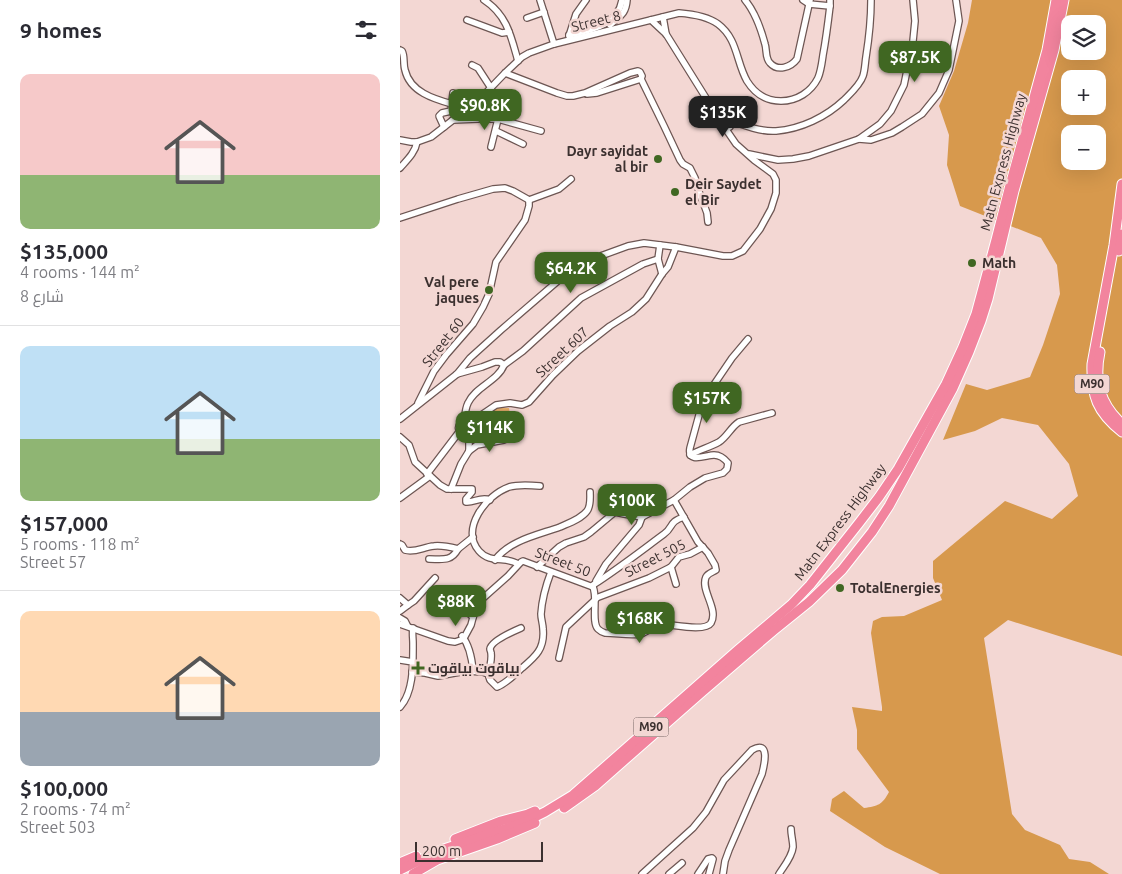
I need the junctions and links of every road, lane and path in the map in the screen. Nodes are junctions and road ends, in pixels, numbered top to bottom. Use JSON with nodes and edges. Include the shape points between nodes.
{"nodes":[{"id":1,"x":484,"y":0,"type":"edge"},
{"id":2,"x":540,"y":0,"type":"edge"},
{"id":3,"x":586,"y":0,"type":"edge"},
{"id":4,"x":622,"y":0,"type":"edge"},
{"id":5,"x":627,"y":0,"type":"edge"},
{"id":6,"x":745,"y":0,"type":"edge"},
{"id":7,"x":803,"y":0,"type":"edge"},
{"id":8,"x":871,"y":0,"type":"edge"},
{"id":9,"x":913,"y":0,"type":"edge"},
{"id":10,"x":956,"y":0,"type":"edge"},
{"id":11,"x":1056,"y":0,"type":"edge"},
{"id":12,"x":1064,"y":0,"type":"edge"},
{"id":13,"x":810,"y":2,"type":"edge"},
{"id":14,"x":830,"y":3,"type":"edge"},
{"id":15,"x":544,"y":12,"type":"junction"},
{"id":16,"x":663,"y":16,"type":"junction"},
{"id":17,"x":527,"y":18,"type":"dead end"},
{"id":18,"x":467,"y":20,"type":"dead end"},
{"id":19,"x":651,"y":20,"type":"junction"},
{"id":20,"x":509,"y":32,"type":"junction"},
{"id":21,"x":601,"y":33,"type":"junction"},
{"id":22,"x":666,"y":34,"type":"junction"},
{"id":23,"x":568,"y":38,"type":"junction"},
{"id":24,"x":554,"y":44,"type":"junction"},
{"id":25,"x":400,"y":50,"type":"edge"},
{"id":26,"x":518,"y":61,"type":"junction"},
{"id":27,"x":472,"y":65,"type":"dead end"},
{"id":28,"x":505,"y":73,"type":"junction"},
{"id":29,"x":491,"y":88,"type":"junction"},
{"id":30,"x":453,"y":93,"type":"dead end"},
{"id":31,"x":452,"y":104,"type":"junction"},
{"id":32,"x":498,"y":119,"type":"junction"},
{"id":33,"x":453,"y":120,"type":"junction"},
{"id":34,"x":727,"y":124,"type":"junction"},
{"id":35,"x":444,"y":126,"type":"junction"},
{"id":36,"x":541,"y":130,"type":"dead end"},
{"id":37,"x":873,"y":130,"type":"junction"},
{"id":38,"x":496,"y":131,"type":"junction"},
{"id":39,"x":878,"y":137,"type":"junction"},
{"id":40,"x":859,"y":139,"type":"junction"},
{"id":41,"x":400,"y":140,"type":"edge"},
{"id":42,"x":417,"y":142,"type":"junction"},
{"id":43,"x":524,"y":144,"type":"dead end"},
{"id":44,"x":491,"y":147,"type":"dead end"},
{"id":45,"x":747,"y":154,"type":"junction"},
{"id":46,"x":400,"y":168,"type":"edge"},
{"id":47,"x":571,"y":179,"type":"dead end"},
{"id":48,"x":1122,"y":184,"type":"edge"},
{"id":49,"x":529,"y":200,"type":"junction"},
{"id":50,"x":400,"y":218,"type":"edge"},
{"id":51,"x":708,"y":222,"type":"dead end"},
{"id":52,"x":1122,"y":234,"type":"edge"},
{"id":53,"x":660,"y":245,"type":"junction"},
{"id":54,"x":676,"y":247,"type":"junction"},
{"id":55,"x":658,"y":259,"type":"junction"},
{"id":56,"x":662,"y":274,"type":"junction"},
{"id":57,"x":1103,"y":326,"type":"junction"},
{"id":58,"x":748,"y":340,"type":"dead end"},
{"id":59,"x":504,"y":365,"type":"junction"},
{"id":60,"x":457,"y":374,"type":"junction"},
{"id":61,"x":417,"y":406,"type":"junction"},
{"id":62,"x":772,"y":413,"type":"dead end"},
{"id":63,"x":400,"y":419,"type":"edge"},
{"id":64,"x":466,"y":423,"type":"junction"},
{"id":65,"x":1122,"y":424,"type":"edge"},
{"id":66,"x":459,"y":432,"type":"junction"},
{"id":67,"x":1122,"y":432,"type":"edge"},
{"id":68,"x":467,"y":433,"type":"junction"},
{"id":69,"x":400,"y":437,"type":"edge"},
{"id":70,"x":504,"y":440,"type":"dead end"},
{"id":71,"x":469,"y":441,"type":"junction"},
{"id":72,"x":477,"y":445,"type":"junction"},
{"id":73,"x":469,"y":451,"type":"junction"},
{"id":74,"x":690,"y":455,"type":"junction"},
{"id":75,"x":428,"y":475,"type":"junction"},
{"id":76,"x":540,"y":486,"type":"dead end"},
{"id":77,"x":451,"y":489,"type":"junction"},
{"id":78,"x":590,"y":492,"type":"dead end"},
{"id":79,"x":400,"y":498,"type":"edge"},
{"id":80,"x":490,"y":500,"type":"junction"},
{"id":81,"x":674,"y":500,"type":"junction"},
{"id":82,"x":642,"y":516,"type":"junction"},
{"id":83,"x":684,"y":517,"type":"junction"},
{"id":84,"x":860,"y":523,"type":"junction"},
{"id":85,"x":872,"y":532,"type":"junction"},
{"id":86,"x":472,"y":537,"type":"junction"},
{"id":87,"x":400,"y":544,"type":"edge"},
{"id":88,"x":475,"y":545,"type":"junction"},
{"id":89,"x":461,"y":547,"type":"junction"},
{"id":90,"x":703,"y":547,"type":"junction"},
{"id":91,"x":429,"y":559,"type":"dead end"},
{"id":92,"x":495,"y":560,"type":"junction"},
{"id":93,"x":518,"y":564,"type":"junction"},
{"id":94,"x":537,"y":566,"type":"junction"},
{"id":95,"x":671,"y":567,"type":"junction"},
{"id":96,"x":551,"y":572,"type":"junction"},
{"id":97,"x":435,"y":578,"type":"dead end"},
{"id":98,"x":676,"y":584,"type":"dead end"},
{"id":99,"x":593,"y":586,"type":"junction"},
{"id":100,"x":438,"y":597,"type":"dead end"},
{"id":101,"x":400,"y":598,"type":"edge"},
{"id":102,"x":596,"y":598,"type":"junction"},
{"id":103,"x":408,"y":605,"type":"junction"},
{"id":104,"x":400,"y":611,"type":"edge"},
{"id":105,"x":400,"y":618,"type":"edge"},
{"id":106,"x":472,"y":619,"type":"junction"},
{"id":107,"x":409,"y":627,"type":"edge"},
{"id":108,"x":521,"y":628,"type":"dead end"},
{"id":109,"x":463,"y":637,"type":"junction"},
{"id":110,"x":559,"y":658,"type":"dead end"},
{"id":111,"x":400,"y":660,"type":"edge"},
{"id":112,"x":413,"y":662,"type":"junction"},
{"id":113,"x":474,"y":671,"type":"junction"},
{"id":114,"x":412,"y":672,"type":"junction"},
{"id":115,"x":488,"y":674,"type":"junction"},
{"id":116,"x":408,"y":697,"type":"junction"},
{"id":117,"x":400,"y":698,"type":"edge"},
{"id":118,"x":400,"y":707,"type":"edge"},
{"id":119,"x":581,"y":788,"type":"junction"},
{"id":120,"x":791,"y":830,"type":"dead end"},
{"id":121,"x":400,"y":863,"type":"edge"},
{"id":122,"x":682,"y":863,"type":"dead end"},
{"id":123,"x":429,"y":864,"type":"junction"},
{"id":124,"x":400,"y":870,"type":"edge"},
{"id":125,"x":414,"y":874,"type":"edge"},
{"id":126,"x":421,"y":874,"type":"edge"},
{"id":127,"x":642,"y":874,"type":"edge"},
{"id":128,"x":669,"y":874,"type":"edge"},
{"id":129,"x":698,"y":874,"type":"edge"},
{"id":130,"x":709,"y":874,"type":"edge"},
{"id":131,"x":723,"y":874,"type":"edge"},
{"id":132,"x":778,"y":874,"type":"edge"}],
"edges":[{"from":1,"to":20,"type":"street","via":[[499,12]]},
{"from":2,"to":15,"type":"street"},
{"from":3,"to":23,"type":"street","via":[[576,14]]},
{"from":4,"to":23,"type":"street","via":[[621,7],[605,24]]},
{"from":5,"to":21,"type":"street","via":[[624,13]]},
{"from":6,"to":13,"type":"street","via":[[757,20],[768,59],[780,68],[790,66],[797,59]]},
{"from":7,"to":13,"type":"street"},
{"from":8,"to":34,"type":"street","via":[[870,36],[863,77],[844,100],[821,117],[792,128],[774,131]]},
{"from":9,"to":37,"type":"street","via":[[914,35],[904,85],[891,112]]},
{"from":10,"to":39,"type":"street","via":[[959,21],[949,70],[939,93],[912,122]]},
{"from":11,"to":84,"type":"highway","name":"Matn Express Highway","number":"M90","via":[[1047,50],[970,331],[946,384],[898,469]]},
{"from":12,"to":85,"type":"highway","name":"Matn Express Highway","number":"M90","via":[[1054,50],[1014,191],[988,299],[969,352],[953,388]]},
{"from":13,"to":14,"type":"street"},
{"from":14,"to":16,"type":"street","name":"Street 8","via":[[818,77],[807,92],[791,101],[771,101],[757,93],[747,81],[735,46],[719,25],[710,19],[679,13]]},
{"from":15,"to":17,"type":"street"},
{"from":15,"to":24,"type":"street"},
{"from":16,"to":19,"type":"street","name":"Street 8"},
{"from":16,"to":22,"type":"street"},
{"from":18,"to":20,"type":"street","via":[[502,33]]},
{"from":19,"to":21,"type":"street","name":"Street 8"},
{"from":19,"to":22,"type":"street"},
{"from":20,"to":26,"type":"street"},
{"from":21,"to":23,"type":"street","name":"Street 8"},
{"from":22,"to":34,"type":"street","via":[[711,106]]},
{"from":23,"to":24,"type":"street","name":"Street 8"},
{"from":24,"to":26,"type":"street","name":"Street 8","via":[[529,53]]},
{"from":25,"to":31,"type":"street","via":[[404,54],[405,70],[414,86],[424,94]]},
{"from":26,"to":28,"type":"street","name":"Street 8"},
{"from":27,"to":29,"type":"street","via":[[478,68]]},
{"from":28,"to":29,"type":"street","name":"Street 8"},
{"from":28,"to":51,"type":"street","via":[[567,96],[578,96],[618,78],[639,71],[642,73],[641,79],[680,160],[692,171]]},
{"from":29,"to":33,"type":"street","name":"Street 8"},
{"from":30,"to":31,"type":"street"},
{"from":31,"to":35,"type":"street","via":[[450,111],[438,116]]},
{"from":32,"to":33,"type":"street"},
{"from":32,"to":36,"type":"street"},
{"from":32,"to":38,"type":"street"},
{"from":33,"to":35,"type":"street","name":"Street 8"},
{"from":34,"to":45,"type":"street","via":[[730,136]]},
{"from":35,"to":42,"type":"street","name":"Street 8","via":[[431,137]]},
{"from":37,"to":39,"type":"street"},
{"from":37,"to":40,"type":"street"},
{"from":38,"to":43,"type":"street"},
{"from":38,"to":44,"type":"street"},
{"from":39,"to":40,"type":"street"},
{"from":40,"to":45,"type":"street","via":[[793,159],[778,160]]},
{"from":41,"to":42,"type":"street"},
{"from":42,"to":46,"type":"street","via":[[410,158]]},
{"from":45,"to":54,"type":"street","via":[[776,177],[776,193],[760,229],[743,250],[732,256]]},
{"from":47,"to":49,"type":"street","via":[[559,188]]},
{"from":48,"to":57,"type":"highway","number":"M90"},
{"from":49,"to":50,"type":"street","via":[[506,188],[493,189]]},
{"from":49,"to":61,"type":"street","name":"Street 60","via":[[525,220],[496,262],[483,307],[434,371]]},
{"from":52,"to":57,"type":"highway","number":"M90"},
{"from":53,"to":54,"type":"street"},
{"from":53,"to":55,"type":"street"},
{"from":53,"to":60,"type":"street","via":[[628,246],[576,267],[501,330]]},
{"from":54,"to":56,"type":"street","name":"Street 607"},
{"from":55,"to":56,"type":"street"},
{"from":55,"to":59,"type":"street","via":[[581,298]]},
{"from":56,"to":64,"type":"street","name":"Street 607","via":[[638,308],[578,351],[529,402],[496,405]]},
{"from":57,"to":65,"type":"highway","number":"M90","via":[[1099,387],[1107,407]]},
{"from":57,"to":67,"type":"highway","number":"M90","via":[[1092,364],[1093,389],[1105,417]]},
{"from":58,"to":74,"type":"street","via":[[708,392],[694,428]]},
{"from":59,"to":60,"type":"street","via":[[495,362]]},
{"from":59,"to":64,"type":"street","via":[[468,402]]},
{"from":60,"to":61,"type":"street"},
{"from":61,"to":63,"type":"street"},
{"from":62,"to":74,"type":"street","via":[[739,422],[721,440]]},
{"from":64,"to":66,"type":"street","via":[[459,426]]},
{"from":64,"to":68,"type":"street","via":[[470,430]]},
{"from":66,"to":68,"type":"street"},
{"from":66,"to":75,"type":"street"},
{"from":68,"to":71,"type":"street"},
{"from":69,"to":75,"type":"street","via":[[408,445],[415,462]]},
{"from":70,"to":72,"type":"street"},
{"from":71,"to":72,"type":"street"},
{"from":71,"to":73,"type":"street"},
{"from":72,"to":73,"type":"street"},
{"from":73,"to":77,"type":"street"},
{"from":74,"to":81,"type":"street","via":[[695,458],[714,455],[723,458],[728,466],[723,473],[705,478]]},
{"from":75,"to":77,"type":"street","via":[[440,486]]},
{"from":75,"to":79,"type":"street"},
{"from":76,"to":80,"type":"street","via":[[510,487]]},
{"from":77,"to":80,"type":"street","via":[[472,489],[466,502]]},
{"from":78,"to":92,"type":"street","via":[[588,510],[584,514],[572,522],[517,542]]},
{"from":80,"to":86,"type":"street","via":[[476,518]]},
{"from":81,"to":82,"type":"street"},
{"from":81,"to":83,"type":"street","name":"Street 505"},
{"from":82,"to":94,"type":"street","via":[[615,512],[584,537],[559,547]]},
{"from":82,"to":99,"type":"street","via":[[639,525],[606,564]]},
{"from":83,"to":90,"type":"street","name":"Street 505"},
{"from":83,"to":99,"type":"street","via":[[674,521],[665,534]]},
{"from":84,"to":85,"type":"highway"},
{"from":84,"to":119,"type":"highway","name":"Matn Express Highway","number":"M90","via":[[791,606]]},
{"from":85,"to":123,"type":"highway","name":"Matn Express Highway","number":"M90","via":[[842,570],[810,602],[574,802],[523,829]]},
{"from":86,"to":88,"type":"street"},
{"from":86,"to":89,"type":"street"},
{"from":87,"to":89,"type":"street","via":[[405,550],[412,551],[434,546]]},
{"from":88,"to":89,"type":"street"},
{"from":88,"to":92,"type":"street","via":[[484,556]]},
{"from":89,"to":91,"type":"street","via":[[448,559]]},
{"from":90,"to":95,"type":"street","name":"Street 505","via":[[680,557]]},
{"from":90,"to":102,"type":"street","name":"Street 50","via":[[716,569],[706,580],[712,622],[708,626],[657,625],[640,634],[605,633],[595,623]]},
{"from":92,"to":93,"type":"street","name":"Street 50"},
{"from":93,"to":94,"type":"street","name":"Street 50","via":[[525,561]]},
{"from":93,"to":106,"type":"street","via":[[481,600]]},
{"from":94,"to":96,"type":"street","name":"Street 50"},
{"from":95,"to":98,"type":"street"},
{"from":95,"to":102,"type":"street","name":"Street 505"},
{"from":96,"to":99,"type":"street","name":"Street 50"},
{"from":96,"to":115,"type":"street","via":[[542,608],[543,635],[538,653],[497,687]]},
{"from":97,"to":103,"type":"street"},
{"from":99,"to":102,"type":"street","name":"Street 50"},
{"from":100,"to":106,"type":"street","via":[[457,603]]},
{"from":101,"to":103,"type":"street"},
{"from":102,"to":110,"type":"street","via":[[566,627]]},
{"from":103,"to":104,"type":"street"},
{"from":105,"to":107,"type":"street"},
{"from":106,"to":109,"type":"street"},
{"from":107,"to":109,"type":"street","via":[[444,639]]},
{"from":107,"to":112,"type":"street","via":[[414,640]]},
{"from":108,"to":115,"type":"street","via":[[491,646]]},
{"from":109,"to":113,"type":"street"},
{"from":111,"to":112,"type":"street"},
{"from":112,"to":114,"type":"street"},
{"from":113,"to":114,"type":"street","via":[[438,676]]},
{"from":113,"to":115,"type":"street"},
{"from":114,"to":116,"type":"street"},
{"from":116,"to":117,"type":"street"},
{"from":116,"to":118,"type":"street"},
{"from":119,"to":121,"type":"highway","via":[[528,814],[501,821]]},
{"from":119,"to":124,"type":"highway","name":"Matn Express Highway","number":"M90","via":[[525,822],[441,850]]},
{"from":120,"to":132,"type":"street","via":[[792,852]]},
{"from":122,"to":128,"type":"street"},
{"from":123,"to":125,"type":"highway","name":"Matn Express Highway","number":"M90"},
{"from":123,"to":126,"type":"highway"},
{"from":127,"to":131,"type":"street","via":[[693,828],[724,780],[752,750],[760,748],[766,754],[762,774],[729,850]]},
{"from":129,"to":130,"type":"street","via":[[712,858]]}]}
